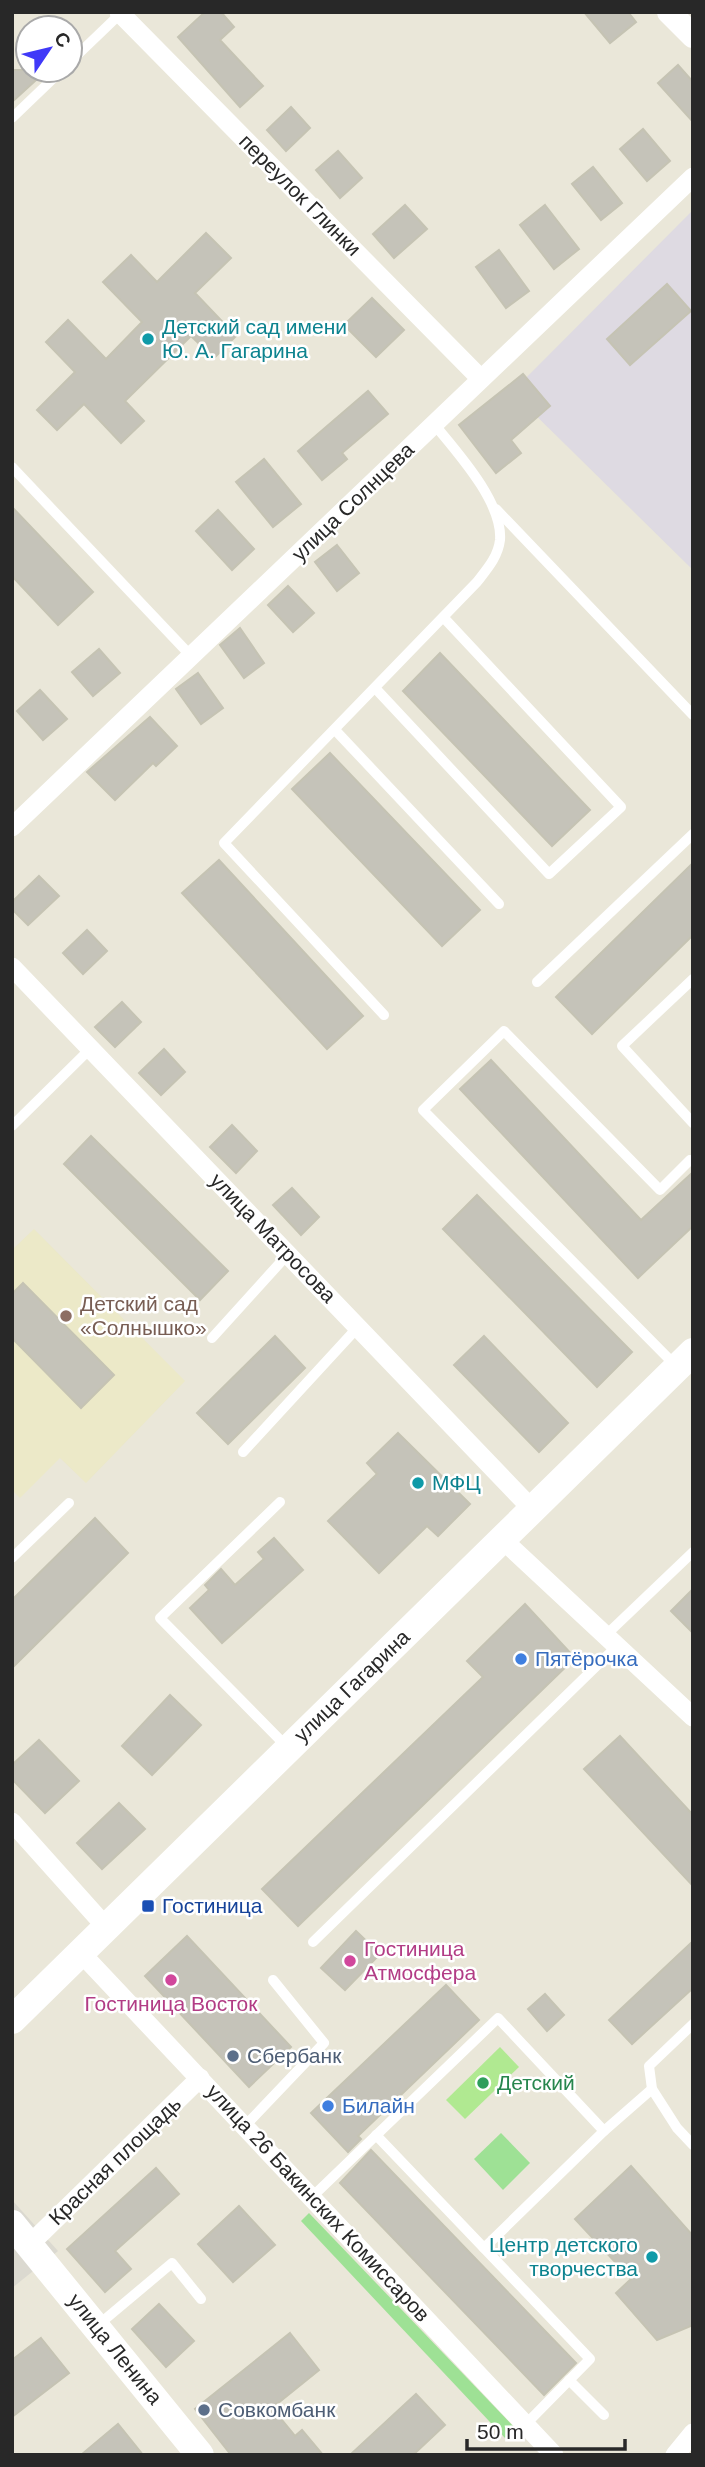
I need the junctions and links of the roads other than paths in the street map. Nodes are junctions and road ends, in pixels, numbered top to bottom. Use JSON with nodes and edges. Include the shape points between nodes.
{"nodes":[{"id":1,"x":669,"y":12,"type":"edge"},
{"id":2,"x":120,"y":13,"type":"edge"},
{"id":3,"x":693,"y":36,"type":"edge"},
{"id":4,"x":84,"y":48,"type":"edge"},
{"id":5,"x":47,"y":84,"type":"edge"},
{"id":6,"x":12,"y":118,"type":"edge"},
{"id":7,"x":693,"y":177,"type":"edge"},
{"id":8,"x":481,"y":379,"type":"junction"},
{"id":9,"x":434,"y":424,"type":"junction"},
{"id":10,"x":12,"y":467,"type":"edge"},
{"id":11,"x":491,"y":503,"type":"junction"},
{"id":12,"x":444,"y":618,"type":"junction"},
{"id":13,"x":191,"y":656,"type":"junction"},
{"id":14,"x":376,"y":689,"type":"junction"},
{"id":15,"x":693,"y":715,"type":"edge"},
{"id":16,"x":336,"y":731,"type":"junction"},
{"id":17,"x":12,"y":827,"type":"edge"},
{"id":18,"x":693,"y":834,"type":"edge"},
{"id":19,"x":499,"y":904,"type":"dead end"},
{"id":20,"x":12,"y":967,"type":"edge"},
{"id":21,"x":693,"y":979,"type":"edge"},
{"id":22,"x":537,"y":982,"type":"dead end"},
{"id":23,"x":384,"y":1015,"type":"dead end"},
{"id":24,"x":91,"y":1048,"type":"junction"},
{"id":25,"x":693,"y":1122,"type":"edge"},
{"id":26,"x":12,"y":1126,"type":"edge"},
{"id":27,"x":691,"y":1160,"type":"dead end"},
{"id":28,"x":288,"y":1254,"type":"junction"},
{"id":29,"x":358,"y":1327,"type":"junction"},
{"id":30,"x":212,"y":1338,"type":"dead end"},
{"id":31,"x":685,"y":1360,"type":"edge"},
{"id":32,"x":243,"y":1452,"type":"dead end"},
{"id":33,"x":280,"y":1502,"type":"dead end"},
{"id":34,"x":69,"y":1503,"type":"dead end"},
{"id":35,"x":533,"y":1510,"type":"junction"},
{"id":36,"x":503,"y":1540,"type":"junction"},
{"id":37,"x":693,"y":1552,"type":"edge"},
{"id":38,"x":12,"y":1558,"type":"edge"},
{"id":39,"x":611,"y":1642,"type":"junction"},
{"id":40,"x":693,"y":1717,"type":"edge"},
{"id":41,"x":288,"y":1748,"type":"junction"},
{"id":42,"x":12,"y":1822,"type":"edge"},
{"id":43,"x":106,"y":1927,"type":"junction"},
{"id":44,"x":313,"y":1942,"type":"dead end"},
{"id":45,"x":81,"y":1952,"type":"junction"},
{"id":46,"x":273,"y":1980,"type":"dead end"},
{"id":47,"x":12,"y":2020,"type":"edge"},
{"id":48,"x":693,"y":2024,"type":"edge"},
{"id":49,"x":200,"y":2078,"type":"junction"},
{"id":50,"x":652,"y":2089,"type":"junction"},
{"id":51,"x":245,"y":2126,"type":"junction"},
{"id":52,"x":604,"y":2131,"type":"junction"},
{"id":53,"x":376,"y":2135,"type":"junction"},
{"id":54,"x":693,"y":2145,"type":"edge"},
{"id":55,"x":312,"y":2197,"type":"junction"},
{"id":56,"x":17,"y":2238,"type":"edge"},
{"id":57,"x":484,"y":2248,"type":"junction"},
{"id":58,"x":201,"y":2299,"type":"dead end"},
{"id":59,"x":97,"y":2327,"type":"junction"},
{"id":60,"x":569,"y":2380,"type":"junction"},
{"id":61,"x":604,"y":2415,"type":"dead end"},
{"id":62,"x":526,"y":2424,"type":"junction"},
{"id":63,"x":693,"y":2433,"type":"edge"},
{"id":64,"x":200,"y":2455,"type":"edge"},
{"id":65,"x":554,"y":2455,"type":"edge"},
{"id":66,"x":675,"y":2455,"type":"edge"}],
"edges":[{"from":1,"to":3,"type":"street"},
{"from":2,"to":4,"type":"lane"},
{"from":2,"to":8,"type":"street","name":"переулок Глинки"},
{"from":5,"to":6,"type":"lane"},
{"from":7,"to":8,"type":"street","name":"улица Солнцева"},
{"from":8,"to":9,"type":"street","name":"улица Солнцева"},
{"from":9,"to":11,"type":"lane"},
{"from":9,"to":13,"type":"street","name":"улица Солнцева"},
{"from":10,"to":13,"type":"lane"},
{"from":11,"to":12,"type":"lane","via":[[499,524],[495,558]]},
{"from":11,"to":15,"type":"lane"},
{"from":12,"to":14,"type":"lane"},
{"from":12,"to":14,"type":"lane","via":[[621,807],[549,874]]},
{"from":13,"to":17,"type":"street","name":"улица Солнцева"},
{"from":14,"to":16,"type":"lane"},
{"from":16,"to":19,"type":"lane"},
{"from":16,"to":23,"type":"lane","via":[[224,843]]},
{"from":18,"to":22,"type":"lane"},
{"from":20,"to":24,"type":"street","name":"улица Матросова"},
{"from":21,"to":25,"type":"lane","via":[[622,1046]]},
{"from":24,"to":26,"type":"lane"},
{"from":24,"to":28,"type":"street","name":"улица Матросова"},
{"from":27,"to":31,"type":"lane","via":[[660,1190],[504,1031],[423,1110]]},
{"from":28,"to":29,"type":"street","name":"улица Матросова"},
{"from":28,"to":30,"type":"lane"},
{"from":29,"to":32,"type":"lane"},
{"from":29,"to":35,"type":"street","name":"улица Матросова"},
{"from":31,"to":35,"type":"main road","name":"улица Гагарина"},
{"from":33,"to":41,"type":"lane","via":[[160,1618]]},
{"from":34,"to":38,"type":"lane"},
{"from":35,"to":36,"type":"main road","name":"улица Гагарина"},
{"from":36,"to":39,"type":"street"},
{"from":36,"to":41,"type":"main road","name":"улица Гагарина"},
{"from":37,"to":39,"type":"lane"},
{"from":39,"to":40,"type":"street"},
{"from":39,"to":44,"type":"lane"},
{"from":41,"to":43,"type":"main road","name":"улица Гагарина"},
{"from":42,"to":43,"type":"street"},
{"from":43,"to":45,"type":"main road","name":"улица Гагарина"},
{"from":45,"to":47,"type":"main road","name":"улица Гагарина"},
{"from":45,"to":49,"type":"street","name":"улица 26 Бакинских Комиссаров"},
{"from":46,"to":51,"type":"lane","via":[[324,2043]]},
{"from":48,"to":50,"type":"lane","via":[[649,2066]]},
{"from":49,"to":51,"type":"street","name":"улица 26 Бакинских Комиссаров"},
{"from":49,"to":56,"type":"street","name":"Красная площадь"},
{"from":50,"to":52,"type":"lane"},
{"from":50,"to":54,"type":"lane"},
{"from":51,"to":55,"type":"street","name":"улица 26 Бакинских Комиссаров"},
{"from":52,"to":53,"type":"lane","via":[[498,2018]]},
{"from":52,"to":57,"type":"lane"},
{"from":53,"to":55,"type":"lane"},
{"from":53,"to":57,"type":"lane"},
{"from":55,"to":62,"type":"street","name":"улица 26 Бакинских Комиссаров"},
{"from":56,"to":59,"type":"main road","name":"улица Ленина"},
{"from":57,"to":60,"type":"lane","via":[[590,2359]]},
{"from":58,"to":59,"type":"lane","via":[[173,2263]]},
{"from":59,"to":64,"type":"main road","name":"улица Ленина"},
{"from":60,"to":61,"type":"lane"},
{"from":60,"to":62,"type":"lane"},
{"from":62,"to":65,"type":"street","name":"улица 26 Бакинских Комиссаров"},
{"from":63,"to":66,"type":"street"}]}
